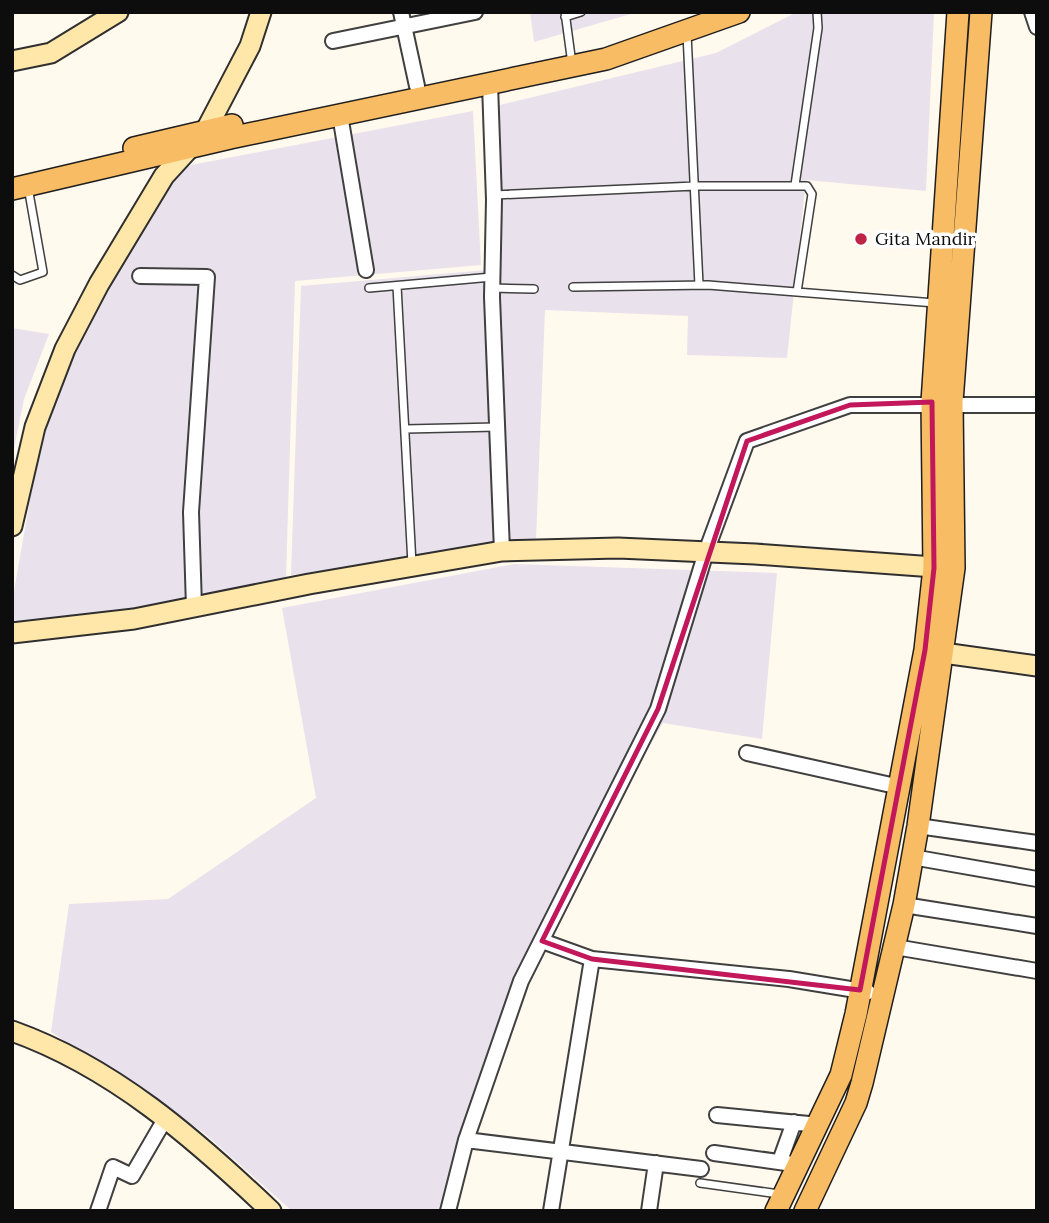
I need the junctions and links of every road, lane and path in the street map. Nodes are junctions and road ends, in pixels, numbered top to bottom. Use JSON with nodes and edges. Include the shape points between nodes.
{"nodes":[{"id":1,"x":261,"y":12,"type":"edge"},
{"id":2,"x":401,"y":12,"type":"edge"},
{"id":3,"x":475,"y":12,"type":"edge"},
{"id":4,"x":580,"y":12,"type":"edge"},
{"id":5,"x":700,"y":12,"type":"edge"},
{"id":6,"x":738,"y":12,"type":"edge"},
{"id":7,"x":817,"y":12,"type":"edge"},
{"id":8,"x":958,"y":12,"type":"edge"},
{"id":9,"x":981,"y":12,"type":"edge"},
{"id":10,"x":1032,"y":12,"type":"edge"},
{"id":11,"x":565,"y":15,"type":"edge"},
{"id":12,"x":105,"y":16,"type":"edge"},
{"id":13,"x":406,"y":27,"type":"junction"},
{"id":14,"x":1037,"y":27,"type":"edge"},
{"id":15,"x":687,"y":31,"type":"junction"},
{"id":16,"x":333,"y":41,"type":"dead end"},
{"id":17,"x":571,"y":60,"type":"junction"},
{"id":18,"x":12,"y":61,"type":"edge"},
{"id":19,"x":490,"y":84,"type":"junction"},
{"id":20,"x":417,"y":86,"type":"junction"},
{"id":21,"x":340,"y":115,"type":"junction"},
{"id":22,"x":206,"y":130,"type":"junction"},
{"id":23,"x":189,"y":150,"type":"junction"},
{"id":24,"x":17,"y":184,"type":"edge"},
{"id":25,"x":796,"y":185,"type":"junction"},
{"id":26,"x":695,"y":186,"type":"junction"},
{"id":27,"x":494,"y":195,"type":"junction"},
{"id":28,"x":366,"y":270,"type":"dead end"},
{"id":29,"x":12,"y":275,"type":"edge"},
{"id":30,"x":140,"y":276,"type":"dead end"},
{"id":31,"x":493,"y":283,"type":"junction"},
{"id":32,"x":699,"y":285,"type":"junction"},
{"id":33,"x":397,"y":286,"type":"junction"},
{"id":34,"x":573,"y":287,"type":"dead end"},
{"id":35,"x":369,"y":288,"type":"dead end"},
{"id":36,"x":534,"y":289,"type":"dead end"},
{"id":37,"x":797,"y":292,"type":"junction"},
{"id":38,"x":937,"y":303,"type":"junction"},
{"id":39,"x":942,"y":402,"type":"junction"},
{"id":40,"x":1037,"y":405,"type":"edge"},
{"id":41,"x":498,"y":427,"type":"junction"},
{"id":42,"x":405,"y":429,"type":"junction"},
{"id":43,"x":12,"y":526,"type":"edge"},
{"id":44,"x":502,"y":551,"type":"junction"},
{"id":45,"x":706,"y":552,"type":"junction"},
{"id":46,"x":412,"y":566,"type":"junction"},
{"id":47,"x":944,"y":568,"type":"junction"},
{"id":48,"x":194,"y":607,"type":"junction"},
{"id":49,"x":12,"y":633,"type":"edge"},
{"id":50,"x":933,"y":652,"type":"junction"},
{"id":51,"x":1037,"y":666,"type":"edge"},
{"id":52,"x":747,"y":753,"type":"dead end"},
{"id":53,"x":900,"y":787,"type":"junction"},
{"id":54,"x":918,"y":826,"type":"junction"},
{"id":55,"x":1037,"y":842,"type":"edge"},
{"id":56,"x":912,"y":857,"type":"junction"},
{"id":57,"x":1037,"y":879,"type":"edge"},
{"id":58,"x":904,"y":905,"type":"junction"},
{"id":59,"x":1037,"y":926,"type":"edge"},
{"id":60,"x":542,"y":941,"type":"junction"},
{"id":61,"x":895,"y":947,"type":"junction"},
{"id":62,"x":592,"y":959,"type":"junction"},
{"id":63,"x":1037,"y":971,"type":"edge"},
{"id":64,"x":860,"y":990,"type":"junction"},
{"id":65,"x":884,"y":995,"type":"junction"},
{"id":66,"x":12,"y":1031,"type":"edge"},
{"id":67,"x":12,"y":1041,"type":"edge"},
{"id":68,"x":718,"y":1115,"type":"dead end"},
{"id":69,"x":794,"y":1122,"type":"junction"},
{"id":70,"x":820,"y":1125,"type":"junction"},
{"id":71,"x":161,"y":1126,"type":"junction"},
{"id":72,"x":466,"y":1140,"type":"junction"},
{"id":73,"x":560,"y":1150,"type":"junction"},
{"id":74,"x":714,"y":1153,"type":"dead end"},
{"id":75,"x":656,"y":1163,"type":"junction"},
{"id":76,"x":790,"y":1163,"type":"junction"},
{"id":77,"x":700,"y":1176,"type":"joint"},
{"id":78,"x":781,"y":1203,"type":"edge"},
{"id":79,"x":98,"y":1211,"type":"edge"},
{"id":80,"x":258,"y":1211,"type":"edge"},
{"id":81,"x":271,"y":1211,"type":"edge"},
{"id":82,"x":448,"y":1211,"type":"edge"},
{"id":83,"x":551,"y":1211,"type":"edge"},
{"id":84,"x":649,"y":1211,"type":"edge"},
{"id":85,"x":805,"y":1211,"type":"edge"}],
"edges":[{"from":1,"to":22,"type":"street","via":[[250,46]]},
{"from":2,"to":13,"type":"street"},
{"from":3,"to":13,"type":"street"},
{"from":4,"to":11,"type":"lane"},
{"from":5,"to":17,"type":"main road"},
{"from":6,"to":15,"type":"main road"},
{"from":7,"to":25,"type":"lane"},
{"from":8,"to":38,"type":"main road"},
{"from":9,"to":39,"type":"main road"},
{"from":10,"to":14,"type":"street"},
{"from":11,"to":17,"type":"lane"},
{"from":12,"to":18,"type":"street","via":[[51,53]]},
{"from":13,"to":16,"type":"street"},
{"from":13,"to":20,"type":"street"},
{"from":15,"to":17,"type":"main road","via":[[606,59]]},
{"from":15,"to":26,"type":"lane"},
{"from":17,"to":19,"type":"main road"},
{"from":17,"to":20,"type":"main road"},
{"from":19,"to":21,"type":"main road"},
{"from":19,"to":27,"type":"street"},
{"from":20,"to":22,"type":"main road"},
{"from":21,"to":23,"type":"main road"},
{"from":21,"to":28,"type":"street"},
{"from":22,"to":23,"type":"street"},
{"from":22,"to":24,"type":"main road"},
{"from":23,"to":24,"type":"main road"},
{"from":23,"to":43,"type":"street","via":[[164,176],[65,349],[35,427]]},
{"from":24,"to":29,"type":"lane","via":[[43,272],[20,280]]},
{"from":25,"to":26,"type":"lane"},
{"from":25,"to":37,"type":"lane","via":[[810,187],[812,194]]},
{"from":26,"to":27,"type":"lane"},
{"from":26,"to":32,"type":"lane"},
{"from":27,"to":31,"type":"street"},
{"from":30,"to":48,"type":"street","via":[[206,277],[191,512]]},
{"from":31,"to":33,"type":"lane"},
{"from":31,"to":36,"type":"lane"},
{"from":31,"to":41,"type":"street"},
{"from":32,"to":34,"type":"lane"},
{"from":32,"to":37,"type":"lane"},
{"from":33,"to":35,"type":"lane"},
{"from":33,"to":42,"type":"lane"},
{"from":37,"to":38,"type":"lane"},
{"from":38,"to":39,"type":"main road"},
{"from":39,"to":40,"type":"street"},
{"from":39,"to":45,"type":"street","via":[[850,405],[747,441]]},
{"from":39,"to":47,"type":"main road"},
{"from":41,"to":42,"type":"lane"},
{"from":41,"to":44,"type":"street"},
{"from":42,"to":46,"type":"lane"},
{"from":44,"to":45,"type":"street","via":[[618,548]]},
{"from":44,"to":46,"type":"street"},
{"from":45,"to":47,"type":"street"},
{"from":45,"to":60,"type":"street","via":[[658,709]]},
{"from":46,"to":48,"type":"street"},
{"from":47,"to":50,"type":"main road"},
{"from":48,"to":49,"type":"street"},
{"from":50,"to":51,"type":"street"},
{"from":50,"to":53,"type":"main road"},
{"from":50,"to":54,"type":"main road"},
{"from":52,"to":53,"type":"street"},
{"from":53,"to":64,"type":"main road"},
{"from":54,"to":55,"type":"street"},
{"from":54,"to":56,"type":"main road"},
{"from":56,"to":57,"type":"street"},
{"from":56,"to":58,"type":"main road"},
{"from":58,"to":59,"type":"street"},
{"from":58,"to":61,"type":"main road"},
{"from":60,"to":62,"type":"street"},
{"from":60,"to":72,"type":"street","via":[[521,981]]},
{"from":61,"to":63,"type":"street"},
{"from":61,"to":65,"type":"main road"},
{"from":62,"to":64,"type":"street"},
{"from":62,"to":73,"type":"street"},
{"from":64,"to":65,"type":"street"},
{"from":64,"to":70,"type":"main road","via":[[841,1075]]},
{"from":65,"to":85,"type":"main road","via":[[856,1103]]},
{"from":66,"to":81,"type":"street","via":[[102,1073],[211,1154]]},
{"from":67,"to":71,"type":"street","via":[[98,1081]]},
{"from":68,"to":69,"type":"street"},
{"from":69,"to":70,"type":"street"},
{"from":69,"to":76,"type":"street"},
{"from":70,"to":76,"type":"main road"},
{"from":71,"to":79,"type":"street","via":[[132,1175],[113,1167]]},
{"from":71,"to":80,"type":"street"},
{"from":72,"to":73,"type":"street"},
{"from":72,"to":82,"type":"street"},
{"from":73,"to":75,"type":"street"},
{"from":73,"to":83,"type":"street"},
{"from":74,"to":76,"type":"street"},
{"from":75,"to":77,"type":"street"},
{"from":75,"to":84,"type":"street"},
{"from":76,"to":78,"type":"main road"},
{"from":77,"to":78,"type":"lane"}]}
